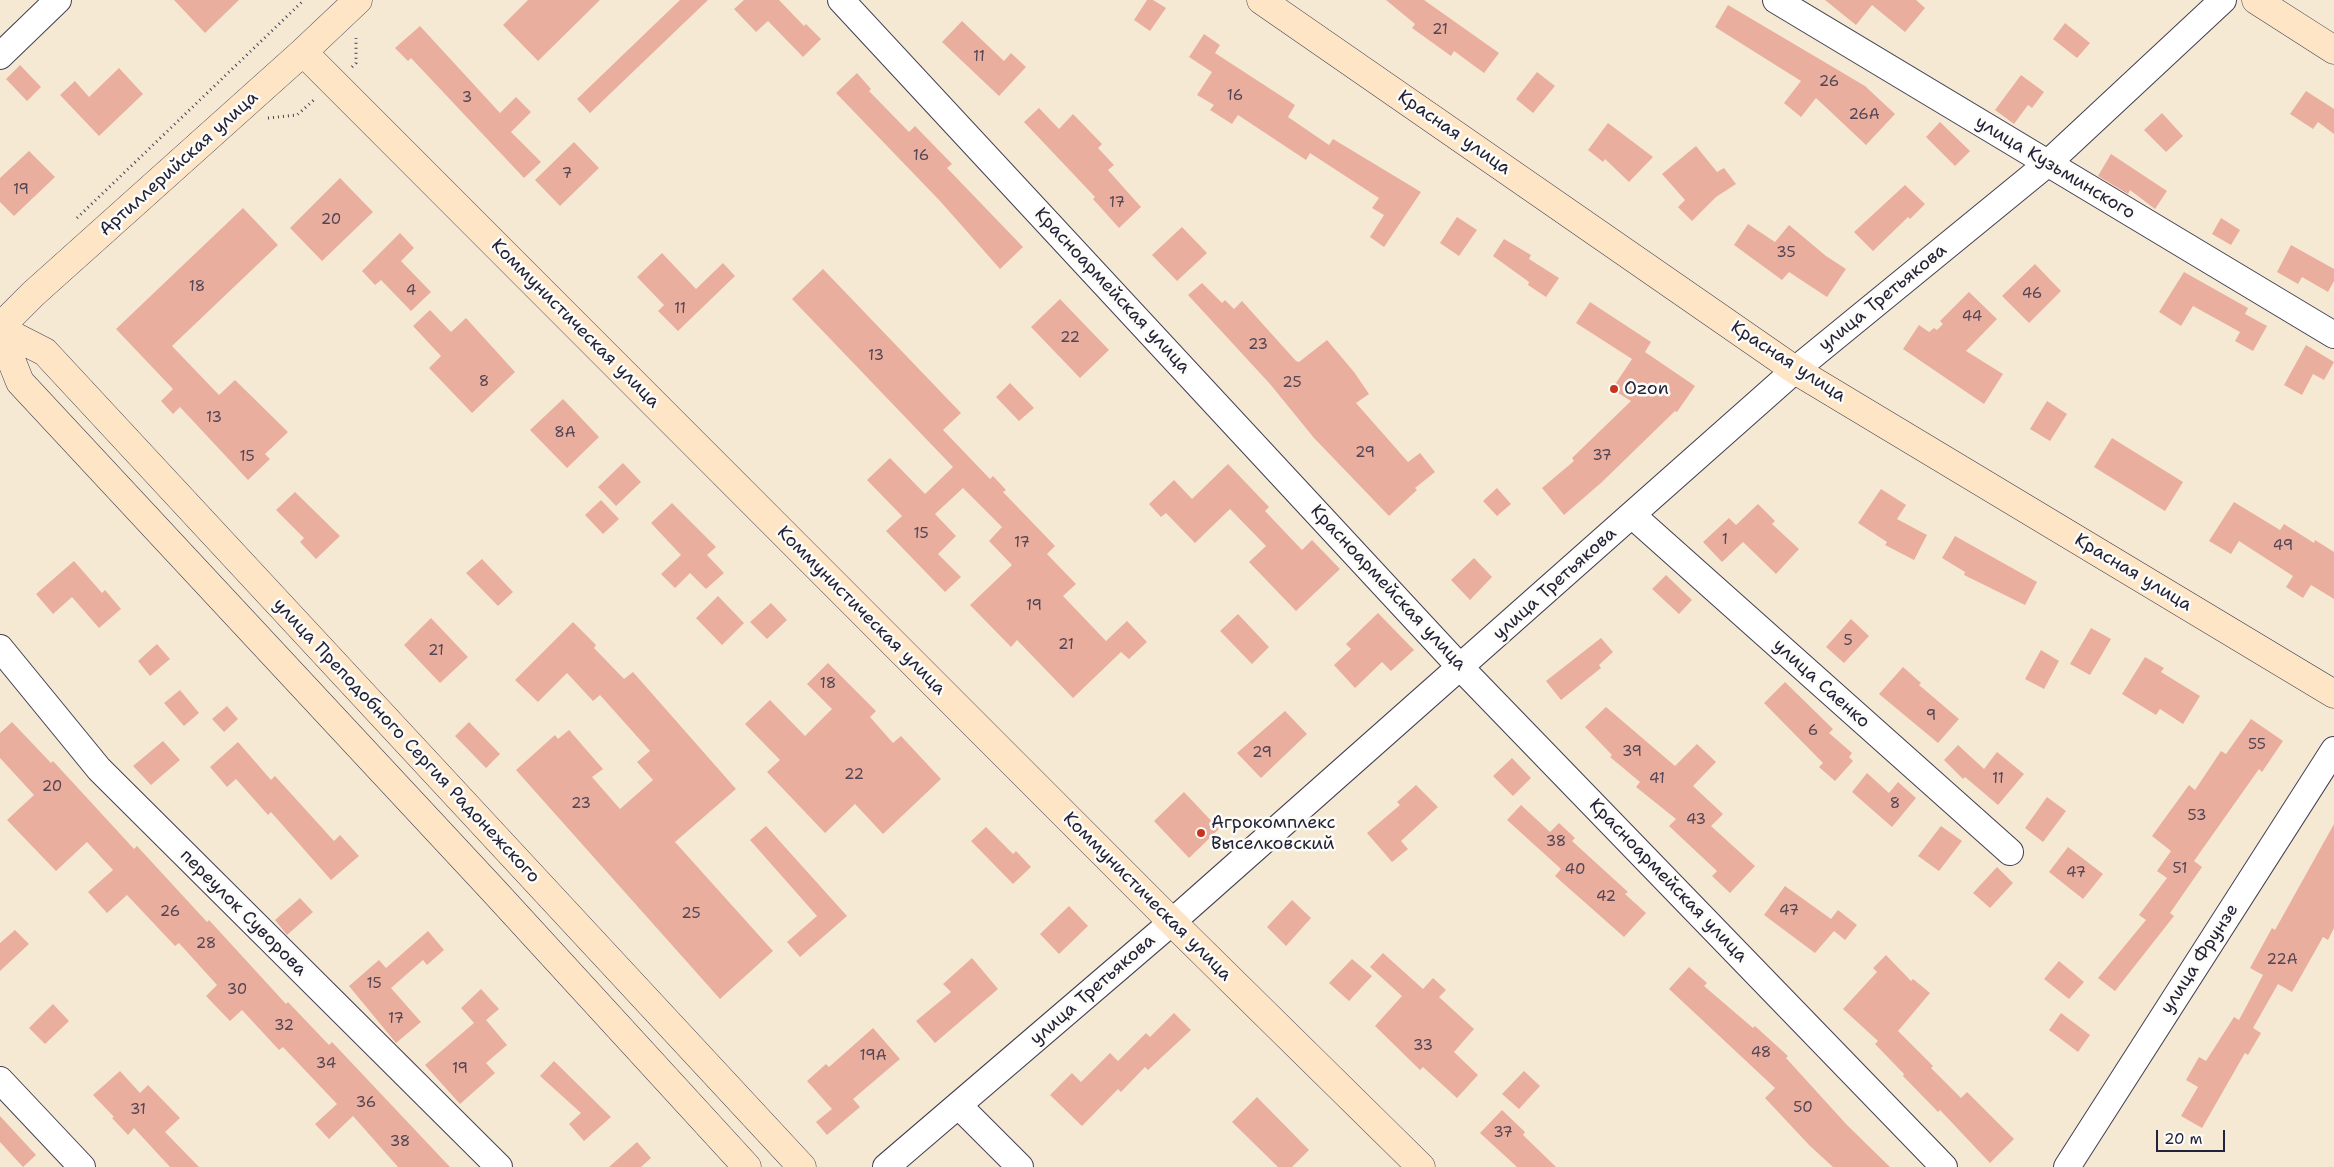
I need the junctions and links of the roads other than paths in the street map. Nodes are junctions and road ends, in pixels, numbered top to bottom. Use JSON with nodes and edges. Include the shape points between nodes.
{"nodes":[{"id":1,"x":58,"y":0,"type":"edge"},
{"id":2,"x":358,"y":0,"type":"edge"},
{"id":3,"x":841,"y":0,"type":"edge"},
{"id":4,"x":1261,"y":0,"type":"edge"},
{"id":5,"x":1776,"y":0,"type":"edge"},
{"id":6,"x":2223,"y":0,"type":"edge"},
{"id":7,"x":2256,"y":0,"type":"edge"},
{"id":8,"x":2334,"y":50,"type":"edge"},
{"id":9,"x":303,"y":52,"type":"junction"},
{"id":10,"x":0,"y":56,"type":"edge"},
{"id":11,"x":2047,"y":164,"type":"junction"},
{"id":12,"x":0,"y":329,"type":"edge"},
{"id":13,"x":2334,"y":335,"type":"edge"},
{"id":14,"x":1795,"y":370,"type":"junction"},
{"id":15,"x":1632,"y":515,"type":"junction"},
{"id":16,"x":0,"y":648,"type":"edge"},
{"id":17,"x":1461,"y":667,"type":"junction"},
{"id":18,"x":2334,"y":694,"type":"edge"},
{"id":19,"x":2334,"y":750,"type":"edge"},
{"id":20,"x":2010,"y":852,"type":"dead end"},
{"id":21,"x":1172,"y":922,"type":"junction"},
{"id":22,"x":0,"y":1080,"type":"edge"},
{"id":23,"x":959,"y":1106,"type":"junction"},
{"id":24,"x":82,"y":1167,"type":"edge"},
{"id":25,"x":499,"y":1167,"type":"edge"},
{"id":26,"x":747,"y":1167,"type":"edge"},
{"id":27,"x":802,"y":1167,"type":"edge"},
{"id":28,"x":886,"y":1167,"type":"edge"},
{"id":29,"x":1020,"y":1167,"type":"edge"},
{"id":30,"x":1421,"y":1167,"type":"edge"},
{"id":31,"x":1944,"y":1167,"type":"edge"},
{"id":32,"x":2067,"y":1167,"type":"edge"}],
"edges":[{"from":1,"to":10,"type":"street"},
{"from":2,"to":9,"type":"street","name":"Артиллерийская улица"},
{"from":3,"to":17,"type":"street","name":"Красноармейская улица"},
{"from":4,"to":14,"type":"street","name":"Красная улица"},
{"from":5,"to":11,"type":"street","name":"улица Кузьминского"},
{"from":6,"to":11,"type":"street","name":"улица Третьякова"},
{"from":7,"to":8,"type":"street"},
{"from":9,"to":12,"type":"street","name":"Артиллерийская улица","via":[[33,294]]},
{"from":9,"to":21,"type":"street","name":"Коммунистическая улица"},
{"from":11,"to":13,"type":"street","name":"улица Кузьминского"},
{"from":11,"to":14,"type":"street","name":"улица Третьякова"},
{"from":12,"to":26,"type":"street","via":[[20,382]]},
{"from":12,"to":27,"type":"street","name":"улица Преподобного Сергия Радонежского","via":[[45,352]]},
{"from":14,"to":15,"type":"street","name":"улица Третьякова"},
{"from":14,"to":18,"type":"street","name":"Красная улица"},
{"from":15,"to":17,"type":"street","name":"улица Третьякова"},
{"from":15,"to":20,"type":"street","name":"улица Саенко"},
{"from":16,"to":25,"type":"street","name":"переулок Суворова","via":[[99,769]]},
{"from":17,"to":21,"type":"street","name":"улица Третьякова"},
{"from":17,"to":31,"type":"street","name":"Красноармейская улица"},
{"from":19,"to":32,"type":"street","name":"улица Фрунзе"},
{"from":21,"to":23,"type":"street","name":"улица Третьякова"},
{"from":21,"to":30,"type":"street","name":"Коммунистическая улица"},
{"from":22,"to":24,"type":"street"},
{"from":23,"to":28,"type":"street","name":"улица Третьякова"},
{"from":23,"to":29,"type":"street"}]}
